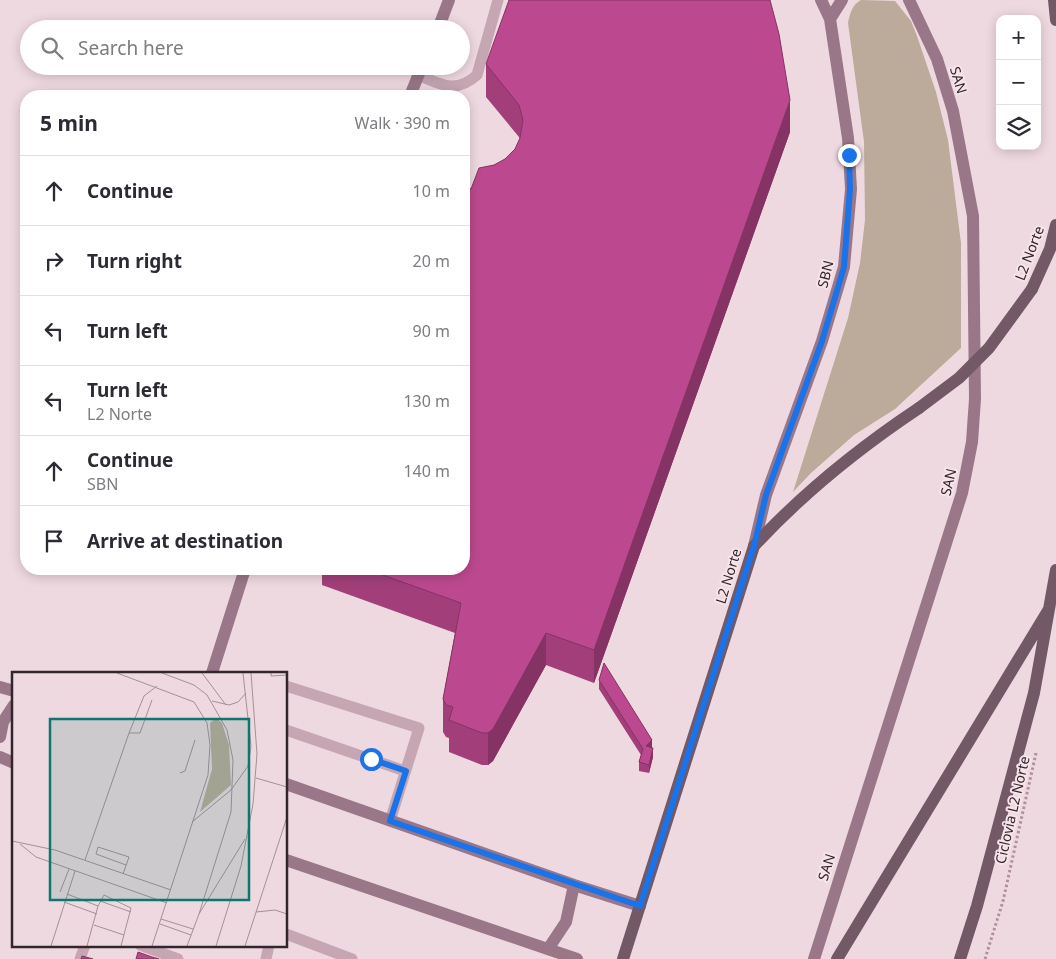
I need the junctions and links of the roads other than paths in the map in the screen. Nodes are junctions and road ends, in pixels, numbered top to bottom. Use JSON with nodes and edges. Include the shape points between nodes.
{"nodes":[{"id":1,"x":450,"y":0,"type":"edge"},
{"id":2,"x":498,"y":0,"type":"edge"},
{"id":3,"x":821,"y":0,"type":"edge"},
{"id":4,"x":842,"y":0,"type":"edge"},
{"id":5,"x":909,"y":0,"type":"edge"},
{"id":6,"x":1054,"y":0,"type":"edge"},
{"id":7,"x":830,"y":19,"type":"junction"},
{"id":8,"x":442,"y":20,"type":"edge"},
{"id":9,"x":1056,"y":20,"type":"edge"},
{"id":10,"x":418,"y":75,"type":"edge"},
{"id":11,"x":426,"y":75,"type":"edge"},
{"id":12,"x":412,"y":90,"type":"edge"},
{"id":13,"x":1056,"y":225,"type":"edge"},
{"id":14,"x":754,"y":546,"type":"junction"},
{"id":15,"x":1056,"y":570,"type":"edge"},
{"id":16,"x":243,"y":575,"type":"edge"},
{"id":17,"x":1049,"y":609,"type":"junction"},
{"id":18,"x":212,"y":672,"type":"edge"},
{"id":19,"x":0,"y":687,"type":"edge"},
{"id":20,"x":288,"y":687,"type":"edge"},
{"id":21,"x":12,"y":691,"type":"edge"},
{"id":22,"x":12,"y":709,"type":"edge"},
{"id":23,"x":288,"y":731,"type":"edge"},
{"id":24,"x":0,"y":737,"type":"edge"},
{"id":25,"x":0,"y":757,"type":"edge"},
{"id":26,"x":12,"y":761,"type":"edge"},
{"id":27,"x":406,"y":771,"type":"junction"},
{"id":28,"x":288,"y":785,"type":"edge"},
{"id":29,"x":390,"y":821,"type":"junction"},
{"id":30,"x":288,"y":861,"type":"edge"},
{"id":31,"x":574,"y":886,"type":"junction"},
{"id":32,"x":640,"y":906,"type":"junction"},
{"id":33,"x":288,"y":935,"type":"edge"},
{"id":34,"x":85,"y":946,"type":"edge"},
{"id":35,"x":143,"y":946,"type":"edge"},
{"id":36,"x":269,"y":946,"type":"edge"},
{"id":37,"x":548,"y":949,"type":"junction"},
{"id":38,"x":80,"y":959,"type":"edge"},
{"id":39,"x":178,"y":959,"type":"edge"},
{"id":40,"x":266,"y":959,"type":"edge"},
{"id":41,"x":352,"y":959,"type":"edge"},
{"id":42,"x":577,"y":959,"type":"edge"},
{"id":43,"x":623,"y":959,"type":"edge"},
{"id":44,"x":814,"y":959,"type":"edge"},
{"id":45,"x":837,"y":959,"type":"edge"},
{"id":46,"x":960,"y":959,"type":"edge"}],
"edges":[{"from":1,"to":8,"type":"main road"},
{"from":2,"to":11,"type":"lane","via":[[477,75],[459,87],[442,86]]},
{"from":3,"to":7,"type":"main road","name":"SBN"},
{"from":4,"to":7,"type":"main road"},
{"from":5,"to":44,"type":"main road","name":"SAN","via":[[937,59],[952,111],[972,216],[975,399],[972,442],[962,494]]},
{"from":6,"to":9,"type":"main road"},
{"from":7,"to":14,"type":"main road","name":"SBN","via":[[848,138],[850,189],[844,267],[822,341],[766,495]]},
{"from":10,"to":12,"type":"main road"},
{"from":13,"to":14,"type":"main road","name":"L2 Norte","bridge":true,"via":[[1050,249],[1032,289],[983,354],[959,378],[887,429],[788,508]]},
{"from":14,"to":32,"type":"main road","name":"L2 Norte"},
{"from":15,"to":17,"type":"main road"},
{"from":16,"to":18,"type":"main road"},
{"from":17,"to":45,"type":"main road"},
{"from":17,"to":46,"type":"main road","via":[[1034,692]]},
{"from":19,"to":21,"type":"main road"},
{"from":20,"to":27,"type":"lane","via":[[419,728]]},
{"from":22,"to":24,"type":"main road","via":[[3,722]]},
{"from":23,"to":27,"type":"lane"},
{"from":25,"to":26,"type":"main road"},
{"from":27,"to":29,"type":"lane"},
{"from":28,"to":29,"type":"main road"},
{"from":29,"to":31,"type":"main road"},
{"from":30,"to":37,"type":"main road"},
{"from":31,"to":32,"type":"main road"},
{"from":31,"to":37,"type":"main road","via":[[566,922]]},
{"from":32,"to":43,"type":"main road","name":"L2 Norte"},
{"from":33,"to":41,"type":"lane"},
{"from":34,"to":38,"type":"lane"},
{"from":35,"to":39,"type":"lane"},
{"from":36,"to":40,"type":"lane"},
{"from":37,"to":42,"type":"main road"}]}
